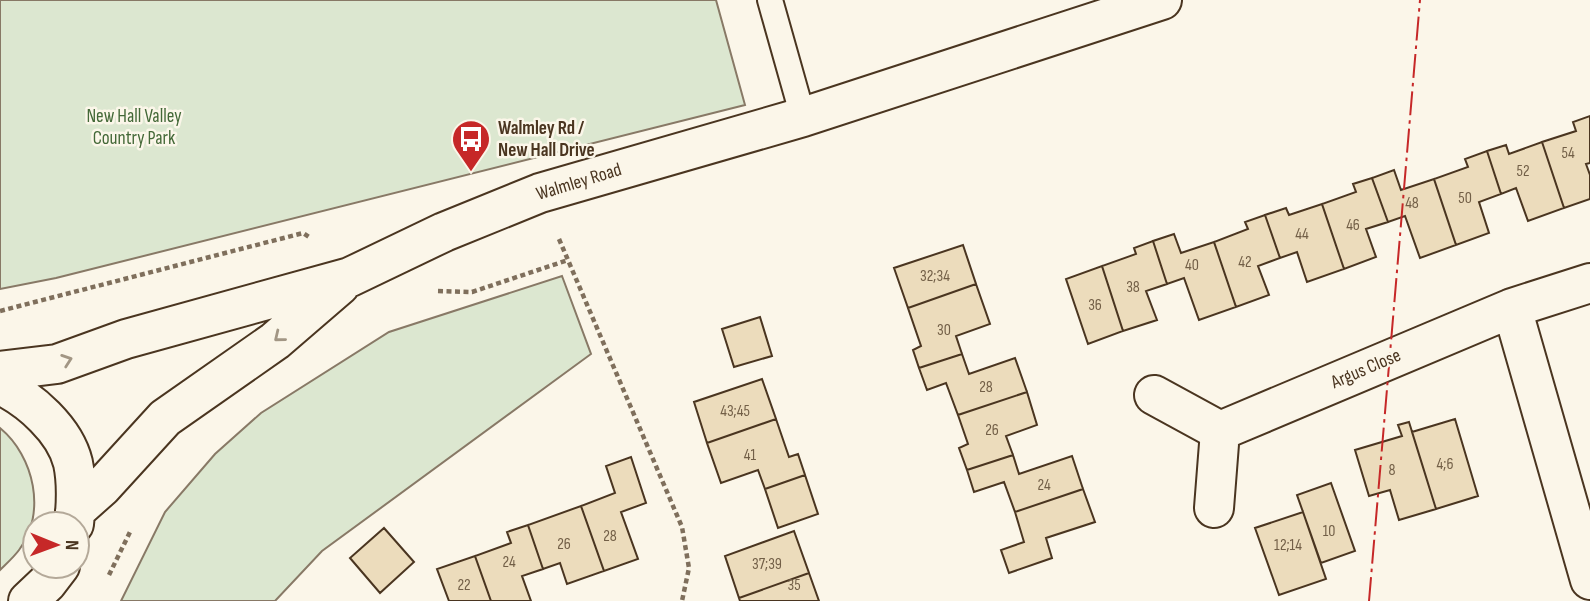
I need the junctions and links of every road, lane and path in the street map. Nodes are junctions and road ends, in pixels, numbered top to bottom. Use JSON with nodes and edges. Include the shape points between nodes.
{"nodes":[{"id":1,"x":770,"y":0,"type":"edge"},
{"id":2,"x":1162,"y":0,"type":"edge"},
{"id":3,"x":803,"y":117,"type":"junction"},
{"id":4,"x":350,"y":277,"type":"junction"},
{"id":5,"x":1590,"y":283,"type":"edge"},
{"id":6,"x":427,"y":291,"type":"dead end"},
{"id":7,"x":1512,"y":308,"type":"junction"},
{"id":8,"x":0,"y":371,"type":"edge"},
{"id":9,"x":0,"y":384,"type":"edge"},
{"id":10,"x":1154,"y":395,"type":"dead end"},
{"id":11,"x":1220,"y":431,"type":"junction"},
{"id":12,"x":1214,"y":508,"type":"dead end"},
{"id":13,"x":75,"y":510,"type":"edge"},
{"id":14,"x":81,"y":510,"type":"edge"},
{"id":15,"x":49,"y":580,"type":"edge"},
{"id":16,"x":1590,"y":580,"type":"edge"},
{"id":17,"x":28,"y":601,"type":"edge"},
{"id":18,"x":682,"y":601,"type":"edge"}],
"edges":[{"from":1,"to":3,"type":"lane"},
{"from":2,"to":3,"type":"main road","name":"Walmley Road"},
{"from":3,"to":4,"type":"main road","name":"Walmley Road","via":[[540,193]]},
{"from":8,"to":4,"type":"main road","name":"Walmley Road","one_way":true,"via":[[57,363]]},
{"from":4,"to":14,"type":"main road","one_way":true,"via":[[275,341],[165,418]]},
{"from":5,"to":7,"type":"main road","name":"Argus Close"},
{"from":6,"to":18,"type":"path","via":[[472,292],[568,260],[682,527],[689,568]]},
{"from":7,"to":11,"type":"main road","name":"Argus Close"},
{"from":7,"to":16,"type":"main road"},
{"from":9,"to":13,"type":"main road","via":[[27,399],[55,429],[72,463]]},
{"from":10,"to":11,"type":"main road"},
{"from":11,"to":12,"type":"main road"},
{"from":15,"to":17,"type":"main road"}]}
